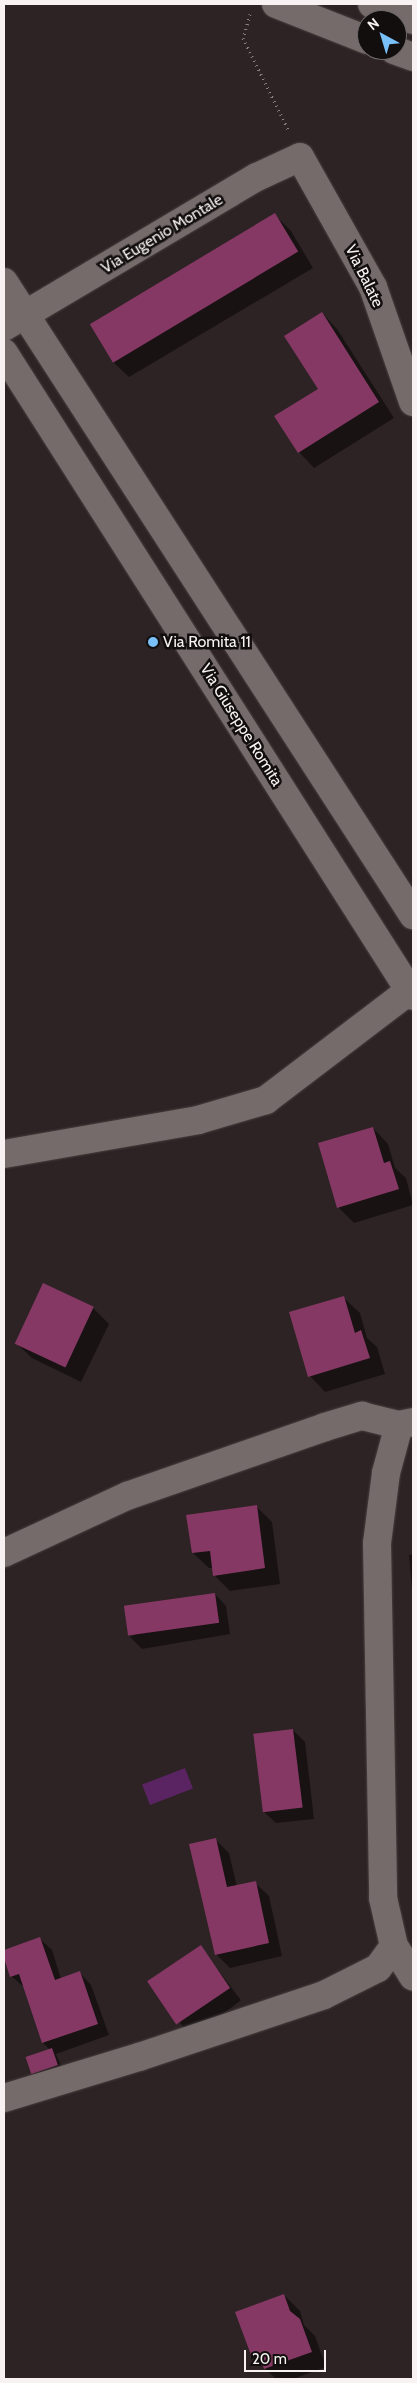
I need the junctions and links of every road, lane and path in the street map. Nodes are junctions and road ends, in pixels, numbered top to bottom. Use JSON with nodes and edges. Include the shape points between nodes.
{"nodes":[{"id":1,"x":252,"y":4,"type":"edge"},
{"id":2,"x":276,"y":4,"type":"edge"},
{"id":3,"x":372,"y":4,"type":"edge"},
{"id":4,"x":413,"y":20,"type":"edge"},
{"id":5,"x":357,"y":36,"type":"edge"},
{"id":6,"x":300,"y":157,"type":"junction"},
{"id":7,"x":4,"y":282,"type":"edge"},
{"id":8,"x":15,"y":321,"type":"edge"},
{"id":9,"x":4,"y":352,"type":"edge"},
{"id":10,"x":413,"y":402,"type":"edge"},
{"id":11,"x":108,"y":444,"type":"junction"},
{"id":12,"x":75,"y":463,"type":"junction"},
{"id":13,"x":413,"y":915,"type":"edge"},
{"id":14,"x":412,"y":992,"type":"edge"},
{"id":15,"x":4,"y":1154,"type":"edge"},
{"id":16,"x":406,"y":1424,"type":"edge"},
{"id":17,"x":4,"y":1553,"type":"edge"},
{"id":18,"x":394,"y":1946,"type":"junction"},
{"id":19,"x":413,"y":1977,"type":"edge"},
{"id":20,"x":4,"y":2098,"type":"edge"}],
"edges":[{"from":1,"to":6,"type":"path","via":[[243,38]]},
{"from":2,"to":5,"type":"street"},
{"from":3,"to":4,"type":"street"},
{"from":6,"to":8,"type":"street","name":"Via Eugenio Montale","via":[[257,177]]},
{"from":6,"to":10,"type":"street","name":"Via Balate","via":[[373,287]]},
{"from":7,"to":8,"type":"street"},
{"from":8,"to":11,"type":"street"},
{"from":9,"to":12,"type":"street","name":"Via Giuseppe Romita"},
{"from":11,"to":12,"type":"street"},
{"from":11,"to":13,"type":"street"},
{"from":12,"to":14,"type":"street","name":"Via Giuseppe Romita"},
{"from":14,"to":15,"type":"street","via":[[266,1100],[198,1120]]},
{"from":16,"to":17,"type":"street","via":[[362,1416],[325,1426],[127,1496]]},
{"from":16,"to":18,"type":"street","via":[[386,1474],[377,1544],[382,1898]]},
{"from":18,"to":19,"type":"street"},
{"from":18,"to":20,"type":"street","via":[[378,1968],[324,1995],[139,2058]]}]}
